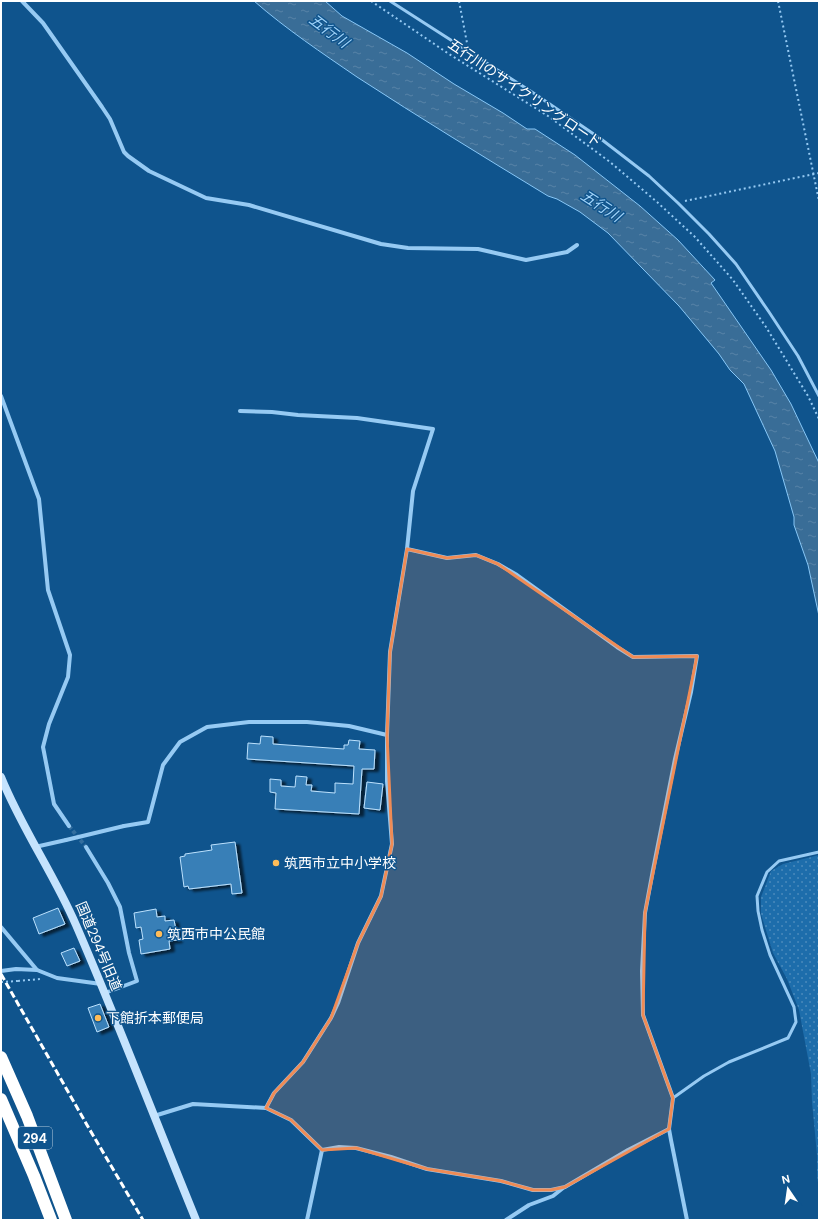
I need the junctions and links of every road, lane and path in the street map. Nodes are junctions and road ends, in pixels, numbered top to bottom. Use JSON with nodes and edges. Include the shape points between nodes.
{"nodes":[{"id":1,"x":22,"y":1,"type":"edge"},
{"id":2,"x":371,"y":1,"type":"edge"},
{"id":3,"x":390,"y":1,"type":"edge"},
{"id":4,"x":459,"y":1,"type":"edge"},
{"id":5,"x":778,"y":1,"type":"edge"},
{"id":6,"x":469,"y":52,"type":"junction"},
{"id":7,"x":819,"y":173,"type":"edge"},
{"id":8,"x":813,"y":174,"type":"junction"},
{"id":9,"x":819,"y":202,"type":"edge"},
{"id":10,"x":678,"y":203,"type":"junction"},
{"id":11,"x":577,"y":244,"type":"dead end"},
{"id":12,"x":1,"y":396,"type":"edge"},
{"id":13,"x":819,"y":396,"type":"edge"},
{"id":14,"x":240,"y":411,"type":"dead end"},
{"id":15,"x":819,"y":420,"type":"edge"},
{"id":16,"x":407,"y":549,"type":"junction"},
{"id":17,"x":387,"y":735,"type":"junction"},
{"id":18,"x":1,"y":777,"type":"edge"},
{"id":19,"x":69,"y":826,"type":"tunnel mouth"},
{"id":20,"x":35,"y":847,"type":"junction"},
{"id":21,"x":86,"y":847,"type":"tunnel mouth"},
{"id":22,"x":819,"y":852,"type":"edge"},
{"id":23,"x":1,"y":927,"type":"edge"},
{"id":24,"x":37,"y":970,"type":"junction"},
{"id":25,"x":1,"y":971,"type":"edge"},
{"id":26,"x":57,"y":978,"type":"junction"},
{"id":27,"x":1,"y":982,"type":"edge"},
{"id":28,"x":101,"y":984,"type":"junction"},
{"id":29,"x":105,"y":993,"type":"junction"},
{"id":30,"x":1,"y":1057,"type":"edge"},
{"id":31,"x":673,"y":1098,"type":"junction"},
{"id":32,"x":1,"y":1099,"type":"edge"},
{"id":33,"x":266,"y":1108,"type":"junction"},
{"id":34,"x":154,"y":1116,"type":"junction"},
{"id":35,"x":669,"y":1129,"type":"junction"},
{"id":36,"x":322,"y":1150,"type":"junction"},
{"id":37,"x":565,"y":1187,"type":"junction"},
{"id":38,"x":51,"y":1220,"type":"edge"},
{"id":39,"x":66,"y":1220,"type":"edge"},
{"id":40,"x":196,"y":1220,"type":"edge"},
{"id":41,"x":307,"y":1220,"type":"edge"},
{"id":42,"x":506,"y":1220,"type":"edge"},
{"id":43,"x":687,"y":1220,"type":"edge"}],
"edges":[{"from":1,"to":11,"type":"street","via":[[43,23],[102,107],[124,152],[149,171],[206,198],[249,205],[395,247],[478,249],[526,260],[567,252]]},
{"from":2,"to":15,"type":"path","name":"五行川のサイクリングロード","via":[[548,116],[610,162],[695,237],[733,280],[766,328],[808,396]]},
{"from":3,"to":6,"type":"lane"},
{"from":4,"to":6,"type":"path"},
{"from":5,"to":8,"type":"path"},
{"from":6,"to":10,"type":"lane","via":[[601,139],[649,176]]},
{"from":7,"to":8,"type":"path"},
{"from":8,"to":9,"type":"path"},
{"from":8,"to":10,"type":"path"},
{"from":10,"to":13,"type":"lane","via":[[736,264],[798,356]]},
{"from":12,"to":19,"type":"street","via":[[39,499],[48,590],[70,655],[68,678],[49,724],[43,747],[54,804]]},
{"from":14,"to":16,"type":"street","via":[[357,418],[433,429],[413,491]]},
{"from":16,"to":17,"type":"street","via":[[390,652]]},
{"from":16,"to":31,"type":"street","via":[[447,558],[476,555],[498,564],[633,657],[697,656],[653,870],[644,928],[643,1015]]},
{"from":17,"to":20,"type":"street","bridge":true,"via":[[349,726],[307,722],[249,722],[207,727],[180,742],[163,764],[148,822]]},
{"from":17,"to":33,"type":"street","via":[[392,844],[381,896],[358,943],[331,1018],[303,1062],[274,1093]]},
{"from":18,"to":20,"type":"street","name":"国道294号旧道"},
{"from":20,"to":28,"type":"street","name":"国道294号旧道","via":[[61,892]]},
{"from":21,"to":29,"type":"street","via":[[120,906],[137,981]]},
{"from":22,"to":31,"type":"lane","via":[[779,861],[767,872],[757,896],[762,930],[770,955],[794,1007],[796,1022],[788,1038],[729,1062]]},
{"from":23,"to":24,"type":"street"},
{"from":24,"to":25,"type":"street"},
{"from":24,"to":26,"type":"street"},
{"from":26,"to":27,"type":"path","bridge":true},
{"from":26,"to":28,"type":"street"},
{"from":28,"to":29,"type":"street","name":"国道294号旧道"},
{"from":29,"to":34,"type":"street","name":"国道294号旧道"},
{"from":30,"to":39,"type":"highway","number":"294","via":[[27,1116]]},
{"from":31,"to":35,"type":"street"},
{"from":32,"to":38,"type":"highway","number":"294"},
{"from":33,"to":34,"type":"street","via":[[193,1104]]},
{"from":33,"to":36,"type":"street","via":[[291,1120]]},
{"from":34,"to":40,"type":"street","name":"国道294号旧道"},
{"from":35,"to":37,"type":"street"},
{"from":35,"to":43,"type":"street"},
{"from":36,"to":37,"type":"street","via":[[356,1148],[427,1169],[501,1181],[533,1190]]},
{"from":36,"to":41,"type":"street"},
{"from":37,"to":42,"type":"street"}]}
